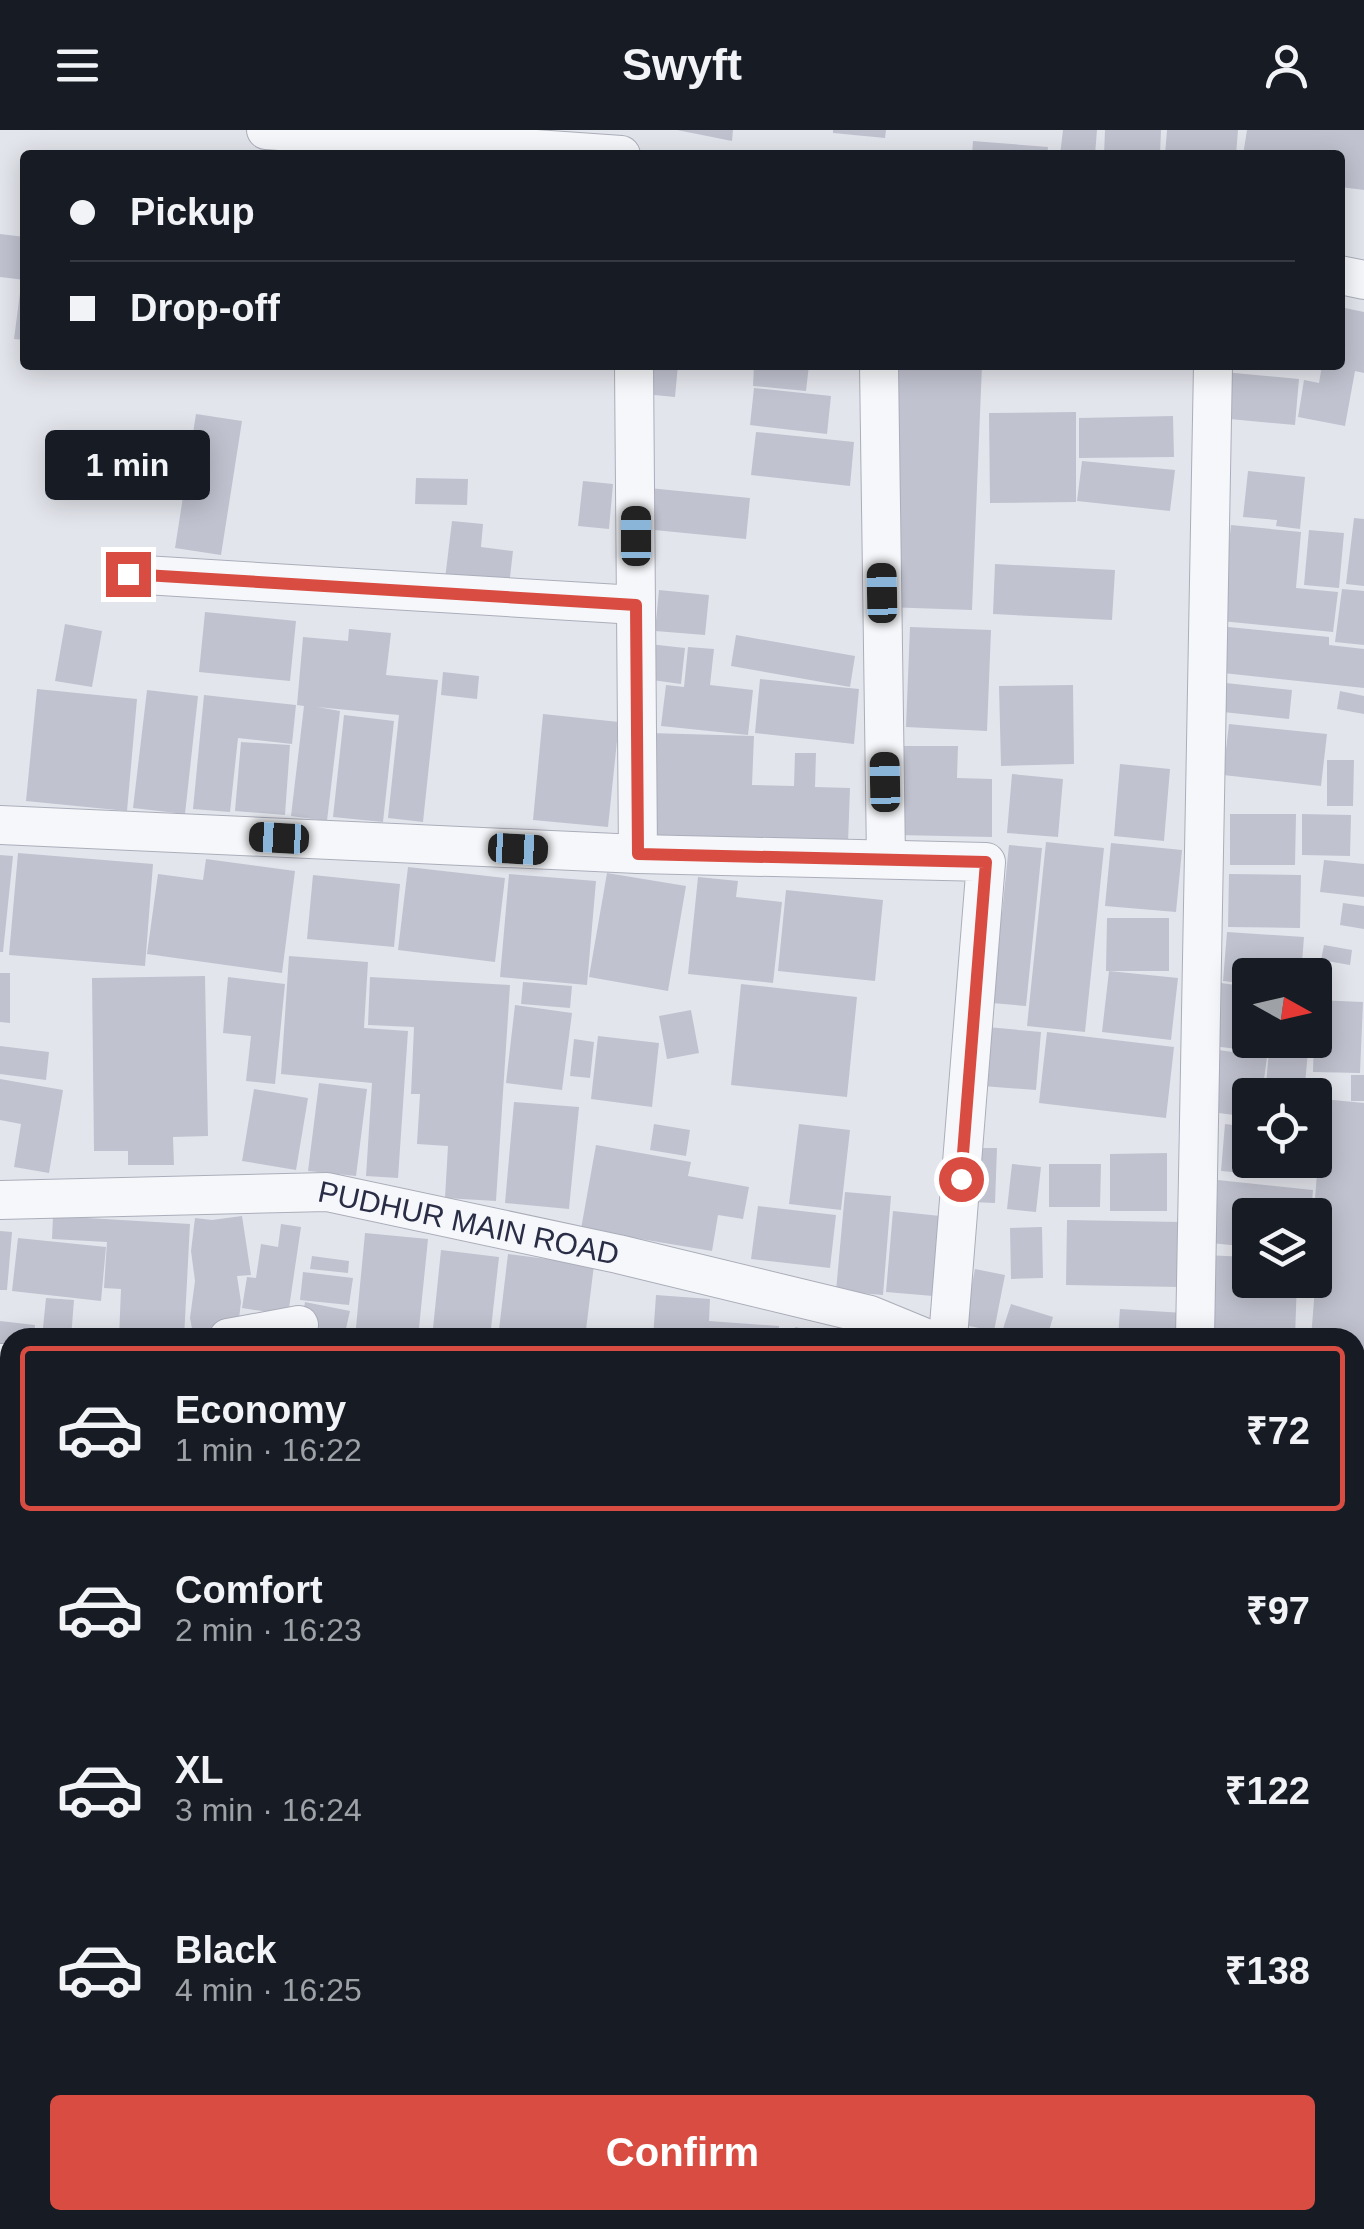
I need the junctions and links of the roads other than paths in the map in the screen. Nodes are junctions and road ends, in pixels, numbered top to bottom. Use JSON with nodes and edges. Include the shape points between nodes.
{"nodes":[{"id":1,"x":272,"y":131,"type":"edge"},
{"id":2,"x":548,"y":150,"type":"edge"},
{"id":3,"x":634,"y":370,"type":"edge"},
{"id":4,"x":879,"y":370,"type":"edge"},
{"id":5,"x":1213,"y":370,"type":"edge"},
{"id":6,"x":128,"y":574,"type":"dead end"},
{"id":7,"x":636,"y":605,"type":"junction"},
{"id":8,"x":0,"y":825,"type":"edge"},
{"id":9,"x":638,"y":854,"type":"junction"},
{"id":10,"x":886,"y":858,"type":"junction"},
{"id":11,"x":0,"y":1200,"type":"edge"},
{"id":12,"x":299,"y":1326,"type":"dead end"},
{"id":13,"x":287,"y":1328,"type":"edge"},
{"id":14,"x":899,"y":1328,"type":"edge"},
{"id":15,"x":949,"y":1328,"type":"edge"},
{"id":16,"x":1195,"y":1328,"type":"edge"}],
"edges":[{"from":1,"to":2,"type":"street"},
{"from":3,"to":7,"type":"street"},
{"from":4,"to":10,"type":"street"},
{"from":5,"to":16,"type":"street"},
{"from":6,"to":7,"type":"street"},
{"from":7,"to":9,"type":"street"},
{"from":8,"to":9,"type":"street"},
{"from":9,"to":10,"type":"street"},
{"from":10,"to":15,"type":"street","via":[[986,862]]},
{"from":11,"to":14,"type":"street","name":"PUDHUR MAIN ROAD","via":[[328,1192],[618,1254]]},
{"from":12,"to":13,"type":"street"}]}
